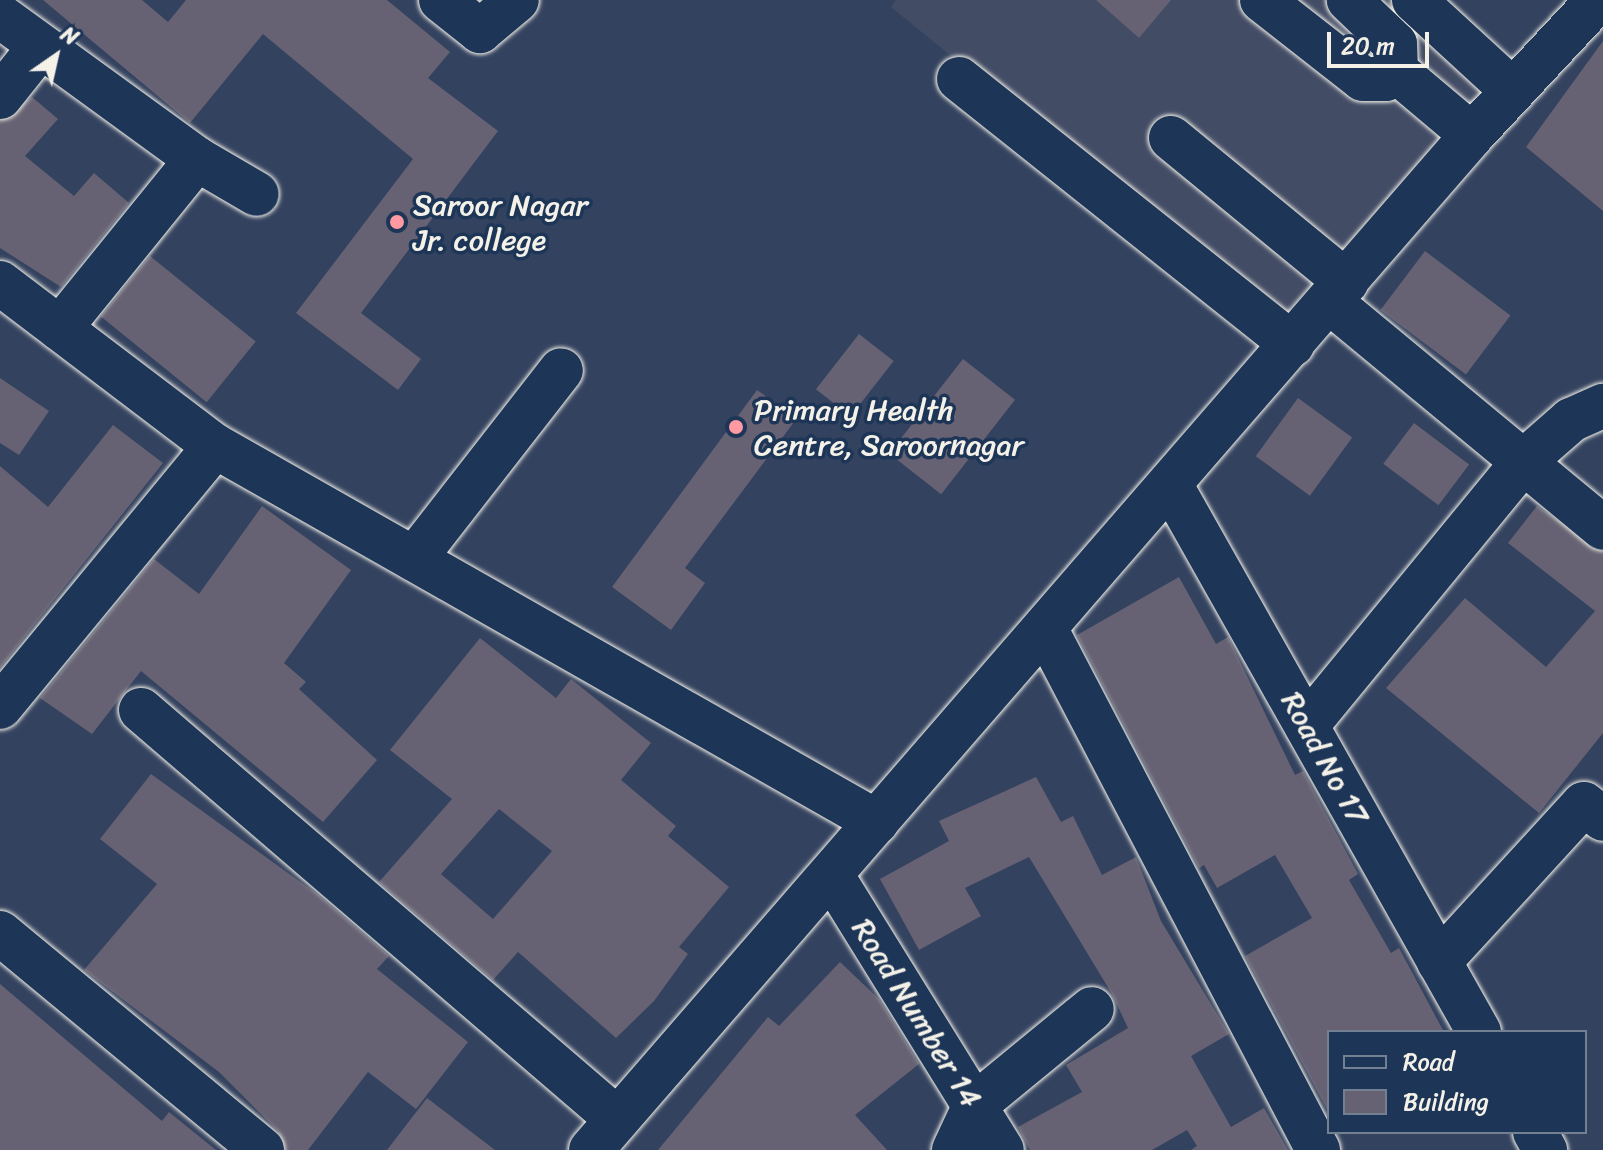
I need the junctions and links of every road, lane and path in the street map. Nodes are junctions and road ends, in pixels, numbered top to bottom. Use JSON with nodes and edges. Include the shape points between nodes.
{"nodes":[{"id":1,"x":441,"y":0,"type":"edge"},
{"id":2,"x":517,"y":0,"type":"edge"},
{"id":3,"x":1262,"y":0,"type":"edge"},
{"id":4,"x":1349,"y":0,"type":"edge"},
{"id":5,"x":1414,"y":0,"type":"edge"},
{"id":6,"x":0,"y":16,"type":"edge"},
{"id":7,"x":1591,"y":24,"type":"edge"},
{"id":8,"x":39,"y":48,"type":"junction"},
{"id":9,"x":1396,"y":71,"type":"junction"},
{"id":10,"x":959,"y":79,"type":"dead end"},
{"id":11,"x":1512,"y":90,"type":"junction"},
{"id":12,"x":0,"y":97,"type":"edge"},
{"id":13,"x":1472,"y":135,"type":"junction"},
{"id":14,"x":1171,"y":138,"type":"dead end"},
{"id":15,"x":197,"y":159,"type":"junction"},
{"id":16,"x":257,"y":194,"type":"dead end"},
{"id":17,"x":0,"y":283,"type":"edge"},
{"id":18,"x":1337,"y":291,"type":"junction"},
{"id":19,"x":60,"y":328,"type":"junction"},
{"id":20,"x":1292,"y":344,"type":"junction"},
{"id":21,"x":561,"y":370,"type":"dead end"},
{"id":22,"x":1603,"y":406,"type":"edge"},
{"id":23,"x":215,"y":446,"type":"junction"},
{"id":24,"x":1523,"y":462,"type":"junction"},
{"id":25,"x":1170,"y":484,"type":"junction"},
{"id":26,"x":1603,"y":528,"type":"edge"},
{"id":27,"x":414,"y":559,"type":"junction"},
{"id":28,"x":1045,"y":628,"type":"junction"},
{"id":29,"x":0,"y":707,"type":"edge"},
{"id":30,"x":141,"y":710,"type":"dead end"},
{"id":31,"x":1307,"y":725,"type":"junction"},
{"id":32,"x":1597,"y":802,"type":"edge"},
{"id":33,"x":877,"y":822,"type":"junction"},
{"id":34,"x":832,"y":876,"type":"junction"},
{"id":35,"x":0,"y":933,"type":"edge"},
{"id":36,"x":1439,"y":962,"type":"junction"},
{"id":37,"x":1092,"y":1009,"type":"dead end"},
{"id":38,"x":1478,"y":1030,"type":"edge"},
{"id":39,"x":975,"y":1105,"type":"junction"},
{"id":40,"x":604,"y":1134,"type":"edge"},
{"id":41,"x":262,"y":1150,"type":"edge"},
{"id":42,"x":954,"y":1150,"type":"edge"},
{"id":43,"x":1002,"y":1150,"type":"edge"},
{"id":44,"x":1318,"y":1150,"type":"edge"}],
"edges":[{"from":1,"to":2,"type":"street","via":[[480,31]]},
{"from":3,"to":9,"type":"street","via":[[1363,79]]},
{"from":4,"to":9,"type":"street","via":[[1388,33]]},
{"from":5,"to":11,"type":"street"},
{"from":6,"to":8,"type":"street"},
{"from":7,"to":11,"type":"street"},
{"from":8,"to":12,"type":"street"},
{"from":8,"to":15,"type":"street"},
{"from":9,"to":13,"type":"street"},
{"from":10,"to":20,"type":"street"},
{"from":11,"to":13,"type":"street"},
{"from":13,"to":18,"type":"street"},
{"from":14,"to":18,"type":"street"},
{"from":15,"to":16,"type":"street"},
{"from":15,"to":19,"type":"street"},
{"from":17,"to":19,"type":"street"},
{"from":18,"to":20,"type":"street"},
{"from":18,"to":24,"type":"street"},
{"from":19,"to":23,"type":"street"},
{"from":20,"to":25,"type":"street"},
{"from":21,"to":27,"type":"street"},
{"from":22,"to":24,"type":"street","via":[[1571,420]]},
{"from":23,"to":27,"type":"street"},
{"from":23,"to":29,"type":"street"},
{"from":24,"to":26,"type":"street"},
{"from":24,"to":31,"type":"street"},
{"from":25,"to":28,"type":"street"},
{"from":25,"to":31,"type":"street","name":"Road No 17"},
{"from":27,"to":33,"type":"street"},
{"from":28,"to":33,"type":"street"},
{"from":28,"to":44,"type":"street"},
{"from":30,"to":40,"type":"street"},
{"from":31,"to":36,"type":"street","name":"Road No 17"},
{"from":32,"to":36,"type":"street"},
{"from":33,"to":34,"type":"street"},
{"from":34,"to":39,"type":"street","name":"Road Number 14"},
{"from":34,"to":40,"type":"street"},
{"from":35,"to":41,"type":"street"},
{"from":36,"to":38,"type":"street","name":"Road No 17"},
{"from":37,"to":39,"type":"street"},
{"from":39,"to":42,"type":"street"},
{"from":39,"to":43,"type":"street","name":"Road Number 14"}]}
